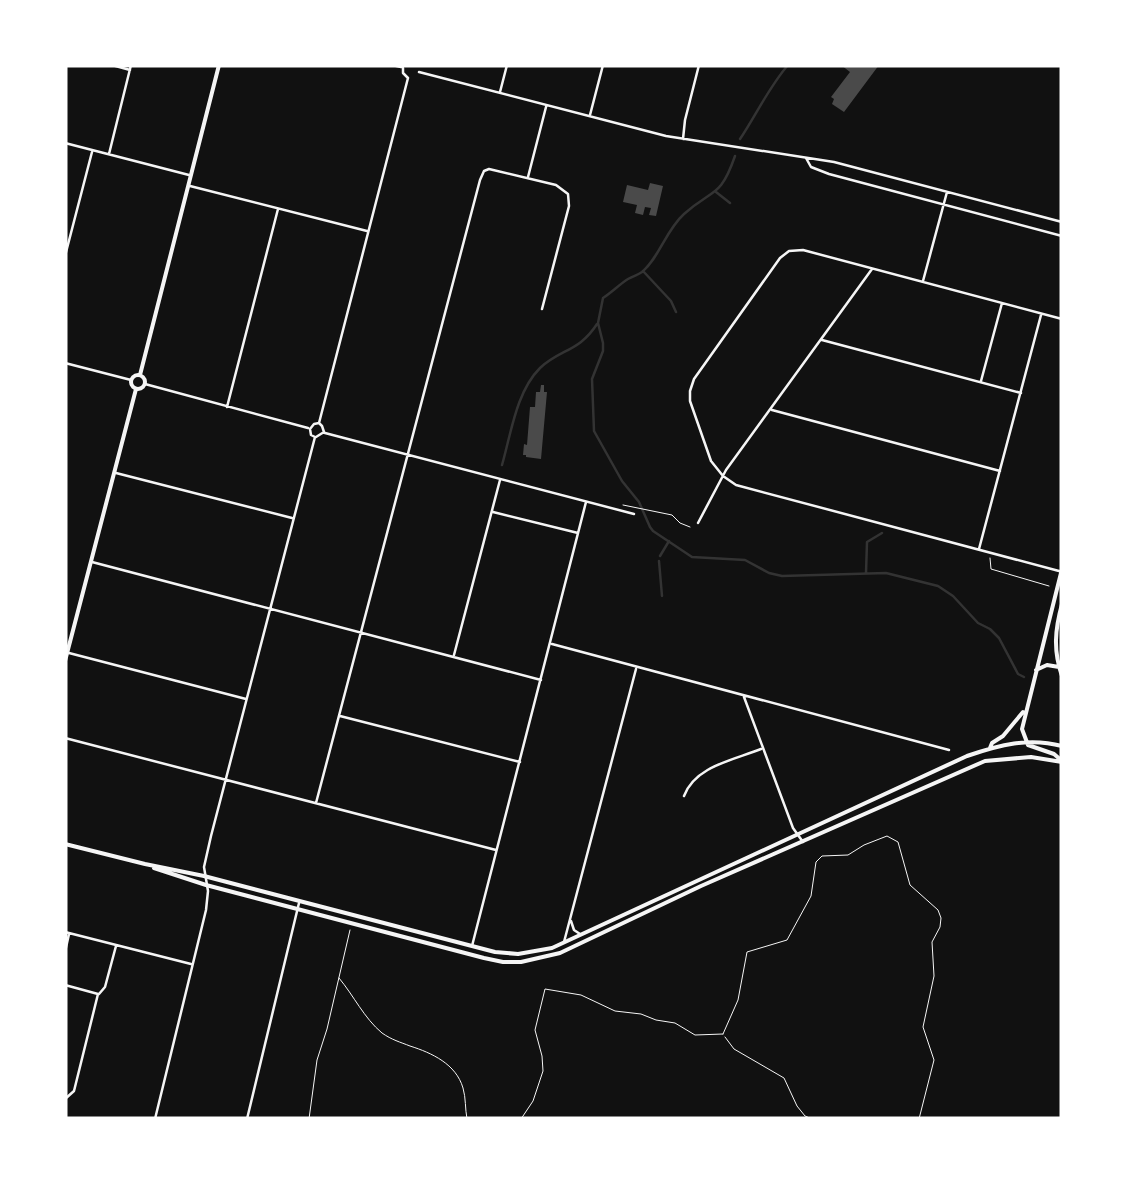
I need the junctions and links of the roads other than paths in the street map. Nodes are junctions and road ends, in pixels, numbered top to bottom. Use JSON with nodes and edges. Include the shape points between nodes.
{"nodes":[{"id":1,"x":112,"y":65,"type":"edge"},
{"id":2,"x":219,"y":65,"type":"edge"},
{"id":3,"x":392,"y":65,"type":"edge"},
{"id":4,"x":507,"y":65,"type":"edge"},
{"id":5,"x":603,"y":65,"type":"edge"},
{"id":6,"x":699,"y":65,"type":"edge"},
{"id":7,"x":403,"y":66,"type":"edge"},
{"id":8,"x":130,"y":67,"type":"edge"},
{"id":9,"x":418,"y":69,"type":"edge"},
{"id":10,"x":408,"y":78,"type":"junction"},
{"id":11,"x":500,"y":93,"type":"junction"},
{"id":12,"x":546,"y":106,"type":"junction"},
{"id":13,"x":590,"y":117,"type":"junction"},
{"id":14,"x":683,"y":140,"type":"junction"},
{"id":15,"x":65,"y":144,"type":"edge"},
{"id":16,"x":92,"y":150,"type":"junction"},
{"id":17,"x":108,"y":154,"type":"junction"},
{"id":18,"x":806,"y":157,"type":"junction"},
{"id":19,"x":191,"y":175,"type":"junction"},
{"id":20,"x":528,"y":177,"type":"junction"},
{"id":21,"x":188,"y":186,"type":"junction"},
{"id":22,"x":947,"y":191,"type":"junction"},
{"id":23,"x":943,"y":205,"type":"junction"},
{"id":24,"x":278,"y":209,"type":"junction"},
{"id":25,"x":1062,"y":222,"type":"edge"},
{"id":26,"x":368,"y":231,"type":"junction"},
{"id":27,"x":1062,"y":236,"type":"edge"},
{"id":28,"x":65,"y":256,"type":"edge"},
{"id":29,"x":872,"y":268,"type":"junction"},
{"id":30,"x":923,"y":282,"type":"junction"},
{"id":31,"x":1002,"y":303,"type":"junction"},
{"id":32,"x":542,"y":309,"type":"dead end"},
{"id":33,"x":1041,"y":314,"type":"junction"},
{"id":34,"x":1062,"y":319,"type":"edge"},
{"id":35,"x":821,"y":340,"type":"junction"},
{"id":36,"x":65,"y":363,"type":"edge"},
{"id":37,"x":140,"y":374,"type":"junction"},
{"id":38,"x":131,"y":380,"type":"junction"},
{"id":39,"x":980,"y":382,"type":"junction"},
{"id":40,"x":145,"y":384,"type":"junction"},
{"id":41,"x":136,"y":389,"type":"junction"},
{"id":42,"x":1021,"y":393,"type":"junction"},
{"id":43,"x":227,"y":406,"type":"junction"},
{"id":44,"x":770,"y":410,"type":"junction"},
{"id":45,"x":319,"y":424,"type":"junction"},
{"id":46,"x":310,"y":429,"type":"junction"},
{"id":47,"x":324,"y":432,"type":"junction"},
{"id":48,"x":315,"y":437,"type":"junction"},
{"id":49,"x":408,"y":455,"type":"junction"},
{"id":50,"x":1000,"y":470,"type":"junction"},
{"id":51,"x":114,"y":472,"type":"junction"},
{"id":52,"x":723,"y":476,"type":"junction"},
{"id":53,"x":500,"y":480,"type":"junction"},
{"id":54,"x":586,"y":502,"type":"junction"},
{"id":55,"x":492,"y":511,"type":"junction"},
{"id":56,"x":634,"y":514,"type":"dead end"},
{"id":57,"x":294,"y":519,"type":"junction"},
{"id":58,"x":698,"y":523,"type":"road end"},
{"id":59,"x":580,"y":533,"type":"junction"},
{"id":60,"x":979,"y":550,"type":"junction"},
{"id":61,"x":91,"y":562,"type":"junction"},
{"id":62,"x":1062,"y":571,"type":"edge"},
{"id":63,"x":1062,"y":604,"type":"edge"},
{"id":64,"x":270,"y":609,"type":"junction"},
{"id":65,"x":360,"y":632,"type":"junction"},
{"id":66,"x":551,"y":644,"type":"junction"},
{"id":67,"x":67,"y":652,"type":"edge"},
{"id":68,"x":454,"y":657,"type":"junction"},
{"id":69,"x":65,"y":661,"type":"edge"},
{"id":70,"x":1059,"y":667,"type":"junction"},
{"id":71,"x":636,"y":668,"type":"junction"},
{"id":72,"x":1036,"y":670,"type":"junction"},
{"id":73,"x":1062,"y":676,"type":"edge"},
{"id":74,"x":542,"y":680,"type":"junction"},
{"id":75,"x":744,"y":696,"type":"junction"},
{"id":76,"x":247,"y":699,"type":"junction"},
{"id":77,"x":1026,"y":709,"type":"junction"},
{"id":78,"x":339,"y":715,"type":"junction"},
{"id":79,"x":65,"y":738,"type":"edge"},
{"id":80,"x":1025,"y":742,"type":"junction"},
{"id":81,"x":1062,"y":746,"type":"edge"},
{"id":82,"x":990,"y":748,"type":"junction"},
{"id":83,"x":763,"y":749,"type":"junction"},
{"id":84,"x":950,"y":750,"type":"dead end"},
{"id":85,"x":520,"y":762,"type":"junction"},
{"id":86,"x":1062,"y":762,"type":"edge"},
{"id":87,"x":226,"y":780,"type":"junction"},
{"id":88,"x":684,"y":796,"type":"dead end"},
{"id":89,"x":316,"y":803,"type":"junction"},
{"id":90,"x":796,"y":834,"type":"junction"},
{"id":91,"x":803,"y":842,"type":"junction"},
{"id":92,"x":65,"y":844,"type":"edge"},
{"id":93,"x":497,"y":850,"type":"junction"},
{"id":94,"x":145,"y":864,"type":"junction"},
{"id":95,"x":204,"y":876,"type":"junction"},
{"id":96,"x":206,"y":885,"type":"junction"},
{"id":97,"x":299,"y":905,"type":"junction"},
{"id":98,"x":571,"y":919,"type":"junction"},
{"id":99,"x":67,"y":932,"type":"edge"},
{"id":100,"x":580,"y":935,"type":"junction"},
{"id":101,"x":564,"y":942,"type":"junction"},
{"id":102,"x":116,"y":945,"type":"junction"},
{"id":103,"x":472,"y":946,"type":"junction"},
{"id":104,"x":65,"y":952,"type":"edge"},
{"id":105,"x":193,"y":964,"type":"junction"},
{"id":106,"x":65,"y":984,"type":"edge"},
{"id":107,"x":98,"y":994,"type":"junction"},
{"id":108,"x":65,"y":1099,"type":"edge"},
{"id":109,"x":155,"y":1119,"type":"edge"},
{"id":110,"x":247,"y":1119,"type":"edge"}],
"edges":[{"from":1,"to":8,"type":"street"},
{"from":2,"to":19,"type":"main road"},
{"from":3,"to":7,"type":"street"},
{"from":4,"to":11,"type":"street"},
{"from":5,"to":13,"type":"street"},
{"from":6,"to":14,"type":"street"},
{"from":7,"to":10,"type":"street"},
{"from":8,"to":17,"type":"street"},
{"from":9,"to":10,"type":"street"},
{"from":9,"to":11,"type":"street"},
{"from":10,"to":26,"type":"street"},
{"from":11,"to":12,"type":"street"},
{"from":12,"to":13,"type":"street"},
{"from":12,"to":20,"type":"street"},
{"from":13,"to":14,"type":"street"},
{"from":14,"to":18,"type":"street"},
{"from":15,"to":16,"type":"street"},
{"from":16,"to":17,"type":"street"},
{"from":16,"to":28,"type":"street"},
{"from":17,"to":19,"type":"street"},
{"from":18,"to":22,"type":"street"},
{"from":18,"to":23,"type":"street","via":[[808,165],[829,174]]},
{"from":19,"to":21,"type":"main road"},
{"from":20,"to":32,"type":"street","via":[[568,194]]},
{"from":20,"to":49,"type":"street","via":[[494,169],[480,180]]},
{"from":21,"to":24,"type":"street"},
{"from":21,"to":37,"type":"main road"},
{"from":22,"to":23,"type":"street"},
{"from":22,"to":25,"type":"street"},
{"from":23,"to":27,"type":"street"},
{"from":23,"to":30,"type":"street"},
{"from":24,"to":26,"type":"street"},
{"from":24,"to":43,"type":"street"},
{"from":26,"to":45,"type":"street"},
{"from":29,"to":30,"type":"street"},
{"from":29,"to":35,"type":"street"},
{"from":29,"to":52,"type":"street","via":[[798,250],[780,258],[691,385],[693,410]]},
{"from":30,"to":31,"type":"street"},
{"from":31,"to":33,"type":"street"},
{"from":31,"to":39,"type":"street"},
{"from":33,"to":34,"type":"street"},
{"from":33,"to":42,"type":"street"},
{"from":35,"to":39,"type":"street"},
{"from":35,"to":44,"type":"street"},
{"from":36,"to":38,"type":"street"},
{"from":37,"to":38,"type":"main road"},
{"from":37,"to":40,"type":"main road"},
{"from":38,"to":41,"type":"main road"},
{"from":39,"to":42,"type":"street"},
{"from":40,"to":41,"type":"main road"},
{"from":40,"to":43,"type":"street"},
{"from":41,"to":51,"type":"main road"},
{"from":42,"to":50,"type":"street"},
{"from":43,"to":46,"type":"street"},
{"from":44,"to":50,"type":"street"},
{"from":44,"to":52,"type":"street"},
{"from":45,"to":46,"type":"street"},
{"from":45,"to":47,"type":"street"},
{"from":46,"to":48,"type":"street"},
{"from":47,"to":48,"type":"street"},
{"from":47,"to":49,"type":"street"},
{"from":48,"to":57,"type":"street"},
{"from":49,"to":53,"type":"street"},
{"from":49,"to":65,"type":"street"},
{"from":50,"to":60,"type":"street"},
{"from":51,"to":57,"type":"street"},
{"from":51,"to":61,"type":"main road"},
{"from":52,"to":58,"type":"street"},
{"from":52,"to":60,"type":"street","via":[[743,488]]},
{"from":53,"to":54,"type":"street"},
{"from":53,"to":55,"type":"street"},
{"from":54,"to":56,"type":"street"},
{"from":54,"to":59,"type":"street"},
{"from":55,"to":59,"type":"street"},
{"from":55,"to":68,"type":"street"},
{"from":57,"to":64,"type":"street"},
{"from":59,"to":66,"type":"street"},
{"from":60,"to":62,"type":"street"},
{"from":61,"to":64,"type":"street"},
{"from":61,"to":67,"type":"main road"},
{"from":62,"to":72,"type":"main road"},
{"from":63,"to":70,"type":"main road"},
{"from":64,"to":65,"type":"street"},
{"from":64,"to":76,"type":"street"},
{"from":65,"to":68,"type":"street"},
{"from":65,"to":78,"type":"street"},
{"from":66,"to":71,"type":"street"},
{"from":66,"to":74,"type":"street"},
{"from":67,"to":69,"type":"main road"},
{"from":67,"to":76,"type":"street"},
{"from":68,"to":74,"type":"street"},
{"from":70,"to":72,"type":"main road"},
{"from":70,"to":73,"type":"main road"},
{"from":71,"to":75,"type":"street"},
{"from":71,"to":98,"type":"street"},
{"from":72,"to":77,"type":"main road"},
{"from":74,"to":85,"type":"street"},
{"from":75,"to":83,"type":"street"},
{"from":75,"to":84,"type":"street"},
{"from":76,"to":87,"type":"street"},
{"from":77,"to":80,"type":"main road"},
{"from":77,"to":82,"type":"main road"},
{"from":78,"to":85,"type":"street"},
{"from":78,"to":89,"type":"street"},
{"from":79,"to":87,"type":"street"},
{"from":80,"to":81,"type":"main road"},
{"from":80,"to":82,"type":"main road"},
{"from":80,"to":86,"type":"main road"},
{"from":82,"to":90,"type":"main road"},
{"from":83,"to":88,"type":"street","via":[[704,772]]},
{"from":83,"to":90,"type":"street"},
{"from":85,"to":93,"type":"street"},
{"from":86,"to":91,"type":"main road","via":[[985,762]]},
{"from":87,"to":89,"type":"street"},
{"from":87,"to":95,"type":"street"},
{"from":89,"to":93,"type":"street"},
{"from":90,"to":91,"type":"street"},
{"from":90,"to":100,"type":"main road"},
{"from":91,"to":97,"type":"main road","via":[[560,953],[521,962],[484,958]]},
{"from":92,"to":94,"type":"main road"},
{"from":93,"to":103,"type":"street"},
{"from":94,"to":95,"type":"main road"},
{"from":94,"to":96,"type":"main road"},
{"from":95,"to":96,"type":"street"},
{"from":95,"to":97,"type":"main road"},
{"from":96,"to":97,"type":"main road"},
{"from":96,"to":105,"type":"street"},
{"from":97,"to":103,"type":"main road"},
{"from":97,"to":110,"type":"street"},
{"from":98,"to":100,"type":"street"},
{"from":98,"to":101,"type":"street"},
{"from":99,"to":102,"type":"street"},
{"from":99,"to":104,"type":"street"},
{"from":100,"to":101,"type":"main road"},
{"from":101,"to":103,"type":"main road","via":[[518,954]]},
{"from":102,"to":105,"type":"street"},
{"from":102,"to":107,"type":"street","via":[[106,987]]},
{"from":105,"to":109,"type":"street"},
{"from":106,"to":107,"type":"street"},
{"from":107,"to":108,"type":"street","via":[[74,1091]]}]}
